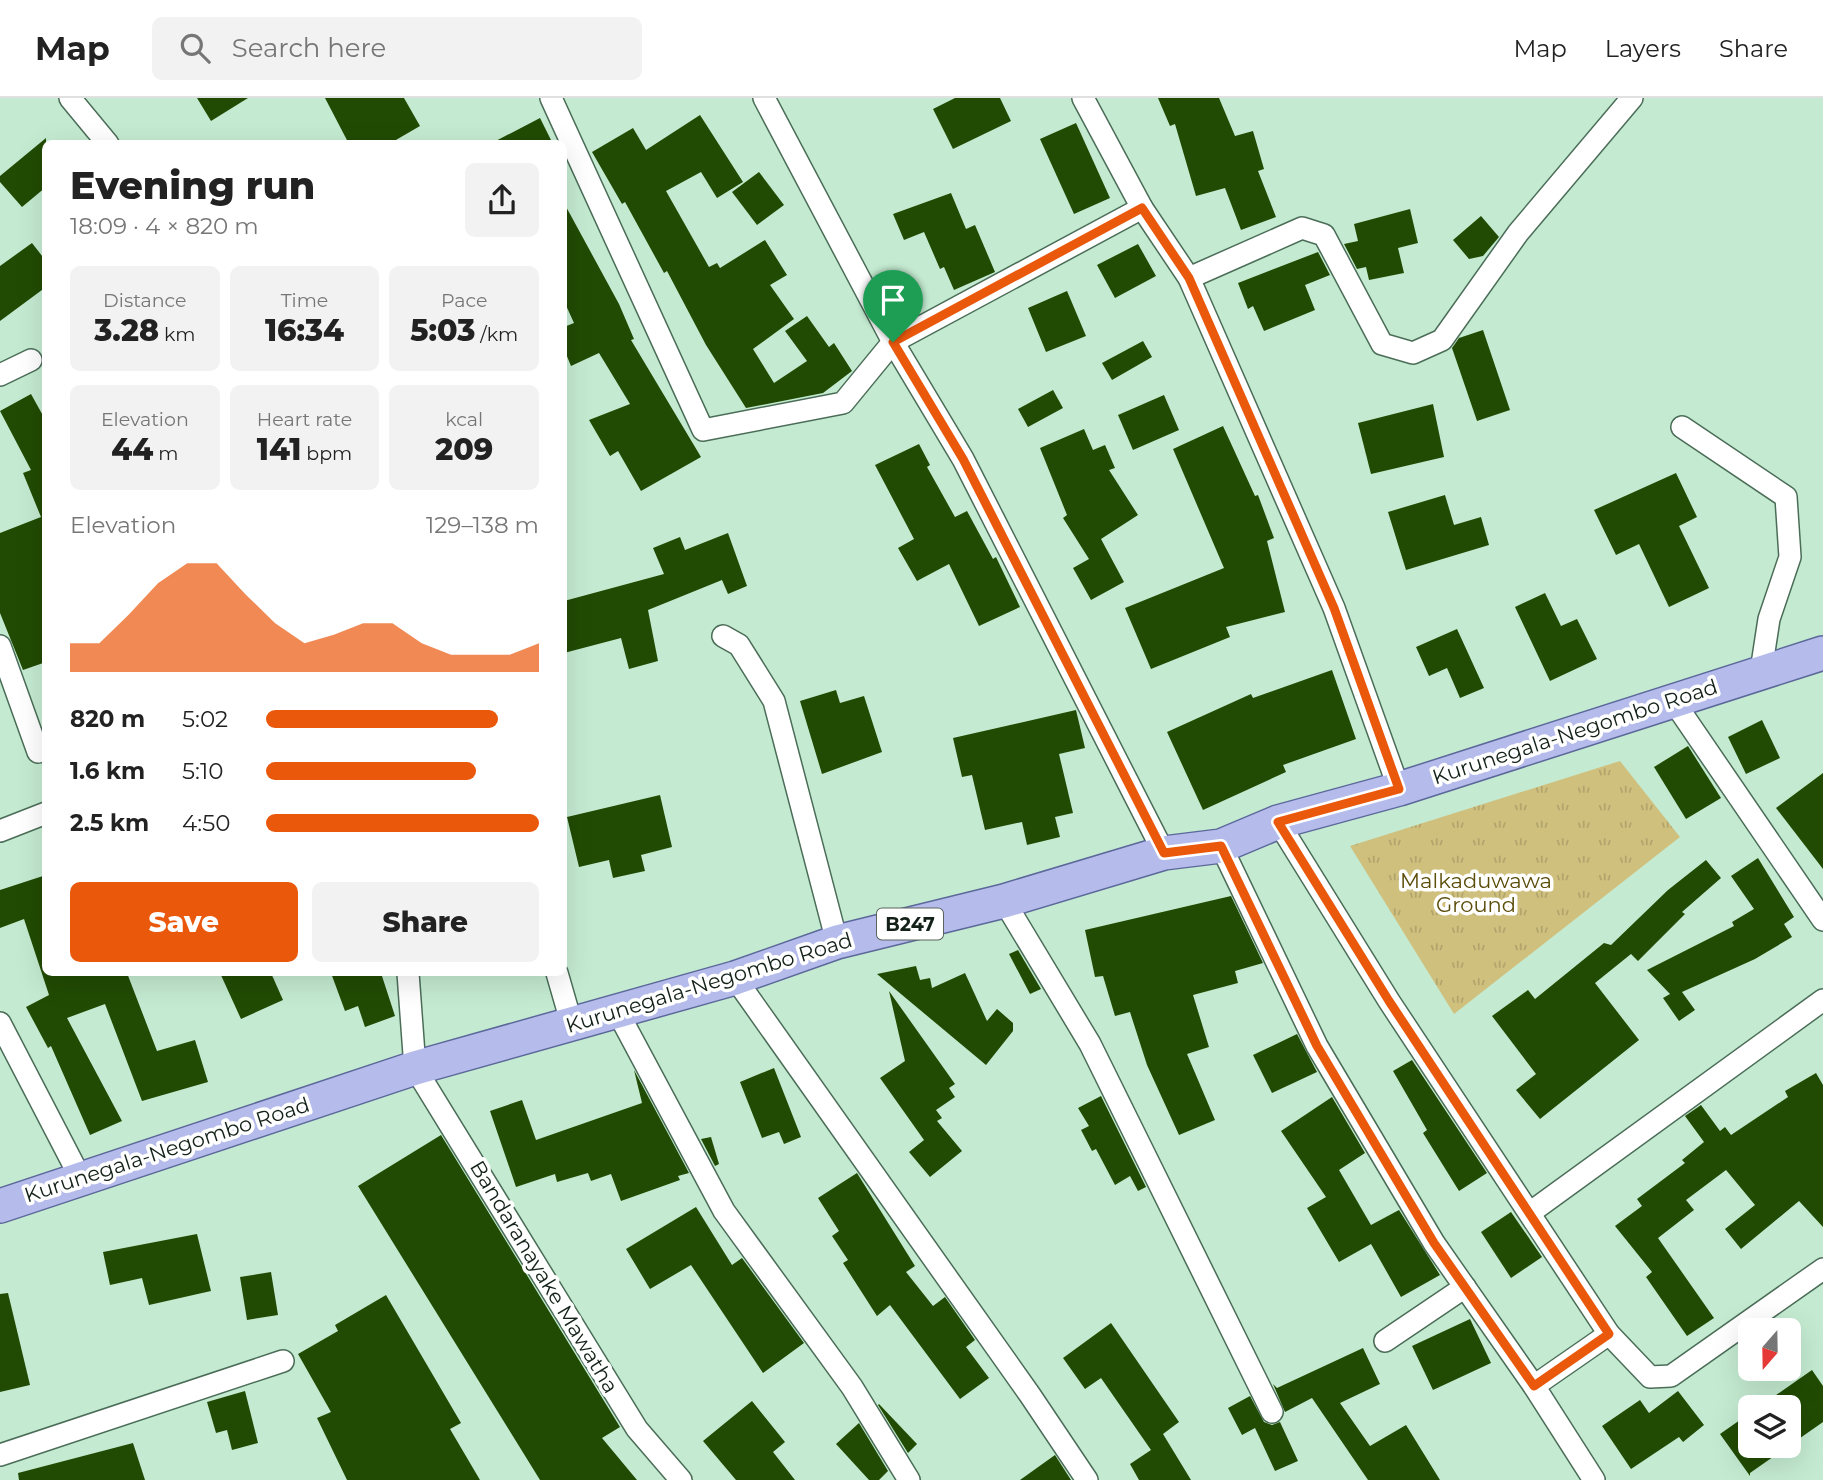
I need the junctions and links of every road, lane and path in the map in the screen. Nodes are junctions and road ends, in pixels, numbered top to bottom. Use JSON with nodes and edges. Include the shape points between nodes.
{"nodes":[{"id":1,"x":70,"y":98,"type":"edge"},
{"id":2,"x":551,"y":98,"type":"edge"},
{"id":3,"x":764,"y":98,"type":"edge"},
{"id":4,"x":1083,"y":98,"type":"edge"},
{"id":5,"x":1632,"y":98,"type":"edge"},
{"id":6,"x":105,"y":140,"type":"edge"},
{"id":7,"x":1142,"y":208,"type":"junction"},
{"id":8,"x":1189,"y":278,"type":"junction"},
{"id":9,"x":893,"y":342,"type":"junction"},
{"id":10,"x":32,"y":360,"type":"dead end"},
{"id":11,"x":0,"y":375,"type":"edge"},
{"id":12,"x":1682,"y":428,"type":"dead end"},
{"id":13,"x":723,"y":636,"type":"dead end"},
{"id":14,"x":0,"y":646,"type":"edge"},
{"id":15,"x":1823,"y":653,"type":"edge"},
{"id":16,"x":1761,"y":671,"type":"junction"},
{"id":17,"x":1674,"y":702,"type":"junction"},
{"id":18,"x":38,"y":752,"type":"dead end"},
{"id":19,"x":1399,"y":789,"type":"junction"},
{"id":20,"x":42,"y":815,"type":"edge"},
{"id":21,"x":1278,"y":822,"type":"junction"},
{"id":22,"x":0,"y":831,"type":"edge"},
{"id":23,"x":1221,"y":846,"type":"junction"},
{"id":24,"x":1164,"y":853,"type":"junction"},
{"id":25,"x":1004,"y":901,"type":"junction"},
{"id":26,"x":1823,"y":920,"type":"edge"},
{"id":27,"x":837,"y":942,"type":"junction"},
{"id":28,"x":408,"y":976,"type":"edge"},
{"id":29,"x":558,"y":976,"type":"edge"},
{"id":30,"x":735,"y":978,"type":"junction"},
{"id":31,"x":1823,"y":1000,"type":"edge"},
{"id":32,"x":616,"y":1009,"type":"junction"},
{"id":33,"x":0,"y":1023,"type":"edge"},
{"id":34,"x":572,"y":1024,"type":"junction"},
{"id":35,"x":415,"y":1068,"type":"junction"},
{"id":36,"x":81,"y":1179,"type":"junction"},
{"id":37,"x":0,"y":1206,"type":"edge"},
{"id":38,"x":1531,"y":1212,"type":"junction"},
{"id":39,"x":1823,"y":1269,"type":"edge"},
{"id":40,"x":1465,"y":1287,"type":"junction"},
{"id":41,"x":1609,"y":1334,"type":"junction"},
{"id":42,"x":1385,"y":1341,"type":"dead end"},
{"id":43,"x":283,"y":1361,"type":"dead end"},
{"id":44,"x":1534,"y":1386,"type":"junction"},
{"id":45,"x":1272,"y":1412,"type":"dead end"},
{"id":46,"x":0,"y":1455,"type":"edge"},
{"id":47,"x":681,"y":1480,"type":"edge"},
{"id":48,"x":909,"y":1480,"type":"edge"},
{"id":49,"x":1087,"y":1480,"type":"edge"},
{"id":50,"x":1594,"y":1480,"type":"edge"}],
"edges":[{"from":1,"to":6,"type":"street"},
{"from":2,"to":9,"type":"street","via":[[703,430],[843,403]]},
{"from":3,"to":9,"type":"street"},
{"from":4,"to":7,"type":"street"},
{"from":5,"to":8,"type":"street","via":[[1518,233],[1443,340],[1413,353],[1382,344],[1324,235],[1301,228]]},
{"from":7,"to":8,"type":"street"},
{"from":7,"to":9,"type":"street"},
{"from":8,"to":19,"type":"street","via":[[1334,608]]},
{"from":9,"to":24,"type":"street","via":[[963,459]]},
{"from":10,"to":11,"type":"street"},
{"from":12,"to":16,"type":"street","via":[[1786,497],[1790,557],[1769,620]]},
{"from":13,"to":27,"type":"street","via":[[739,645],[774,701]]},
{"from":14,"to":18,"type":"street"},
{"from":15,"to":16,"type":"main road","name":"Kurunegala-Negombo Road","number":"B247"},
{"from":16,"to":17,"type":"main road","name":"Kurunegala-Negombo Road","number":"B247"},
{"from":17,"to":19,"type":"main road","name":"Kurunegala-Negombo Road","number":"B247"},
{"from":17,"to":26,"type":"street"},
{"from":19,"to":21,"type":"main road","name":"Kurunegala-Negombo Road","number":"B247"},
{"from":20,"to":22,"type":"street"},
{"from":21,"to":23,"type":"main road","name":"Kurunegala-Negombo Road","number":"B247"},
{"from":21,"to":38,"type":"street","via":[[1389,1001]]},
{"from":23,"to":24,"type":"main road","name":"Kurunegala-Negombo Road","number":"B247"},
{"from":23,"to":40,"type":"street","via":[[1317,1046]]},
{"from":24,"to":25,"type":"main road","name":"Kurunegala-Negombo Road","number":"B247"},
{"from":25,"to":27,"type":"main road","name":"Kurunegala-Negombo Road","number":"B247"},
{"from":25,"to":45,"type":"street","via":[[1090,1044]]},
{"from":27,"to":30,"type":"main road","name":"Kurunegala-Negombo Road","number":"B247"},
{"from":28,"to":35,"type":"street"},
{"from":29,"to":34,"type":"street"},
{"from":30,"to":32,"type":"main road","name":"Kurunegala-Negombo Road","number":"B247"},
{"from":30,"to":49,"type":"street"},
{"from":31,"to":38,"type":"street"},
{"from":32,"to":34,"type":"main road","name":"Kurunegala-Negombo Road","number":"B247"},
{"from":32,"to":48,"type":"street","via":[[724,1212],[852,1387]]},
{"from":33,"to":36,"type":"street"},
{"from":34,"to":35,"type":"main road","name":"Kurunegala-Negombo Road","number":"B247"},
{"from":35,"to":36,"type":"main road","name":"Kurunegala-Negombo Road","number":"B247"},
{"from":35,"to":47,"type":"street","name":"Bandaranayake Mawatha","via":[[637,1429]]},
{"from":36,"to":37,"type":"main road","name":"Kurunegala-Negombo Road","number":"B247"},
{"from":38,"to":41,"type":"street"},
{"from":39,"to":41,"type":"street","via":[[1671,1376],[1650,1377]]},
{"from":40,"to":42,"type":"street"},
{"from":40,"to":44,"type":"street"},
{"from":41,"to":44,"type":"street"},
{"from":43,"to":46,"type":"street"},
{"from":44,"to":50,"type":"street"}]}
